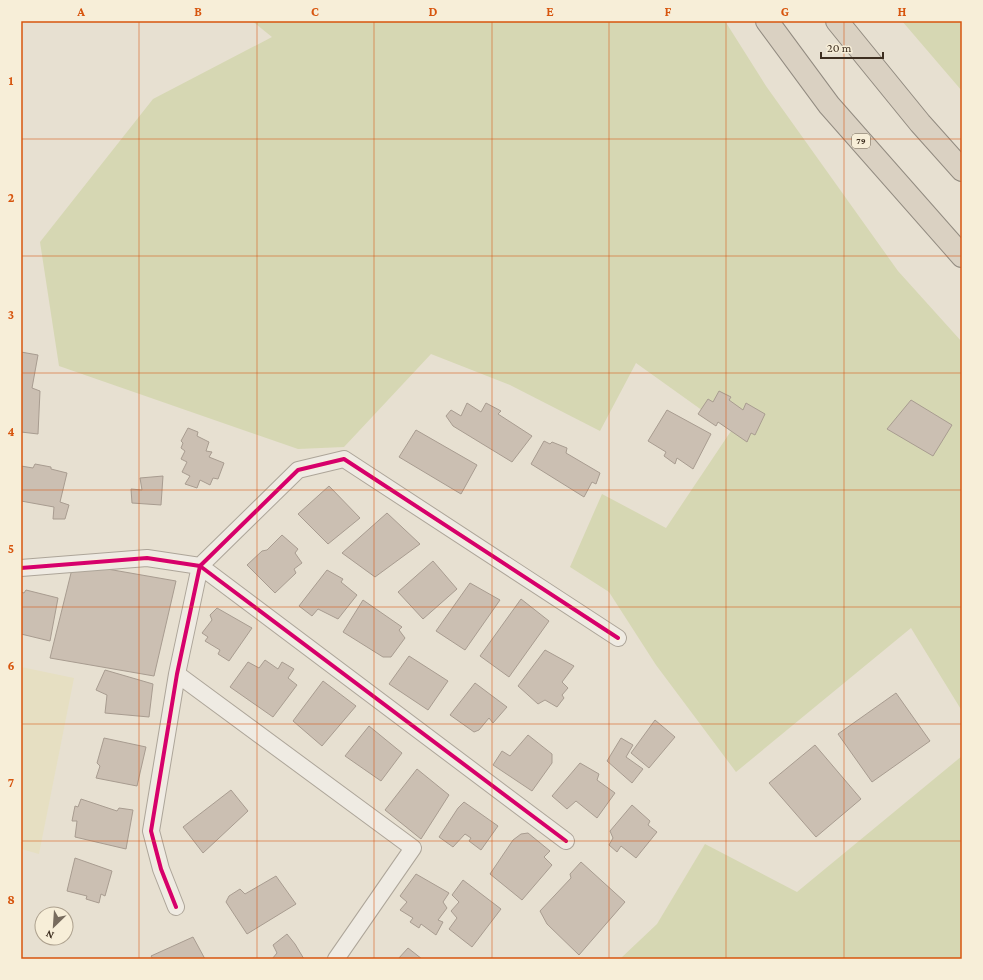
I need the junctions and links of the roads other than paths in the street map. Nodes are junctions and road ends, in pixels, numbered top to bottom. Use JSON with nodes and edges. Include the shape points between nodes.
{"nodes":[{"id":1,"x":767,"y":21,"type":"edge"},
{"id":2,"x":837,"y":21,"type":"edge"},
{"id":3,"x":962,"y":170,"type":"edge"},
{"id":4,"x":962,"y":256,"type":"edge"},
{"id":5,"x":200,"y":566,"type":"junction"},
{"id":6,"x":21,"y":568,"type":"edge"},
{"id":7,"x":618,"y":638,"type":"dead end"},
{"id":8,"x":177,"y":674,"type":"junction"},
{"id":9,"x":566,"y":841,"type":"dead end"},
{"id":10,"x":176,"y":907,"type":"dead end"},
{"id":11,"x":336,"y":959,"type":"edge"}],
"edges":[{"from":1,"to":4,"type":"highway","number":"79","via":[[829,105]]},
{"from":2,"to":3,"type":"highway"},
{"from":5,"to":6,"type":"street","via":[[147,558]]},
{"from":5,"to":7,"type":"street","via":[[298,470],[344,459]]},
{"from":5,"to":8,"type":"street"},
{"from":5,"to":9,"type":"street"},
{"from":8,"to":10,"type":"street","via":[[151,831],[161,869]]},
{"from":8,"to":11,"type":"street","via":[[413,848]]}]}
